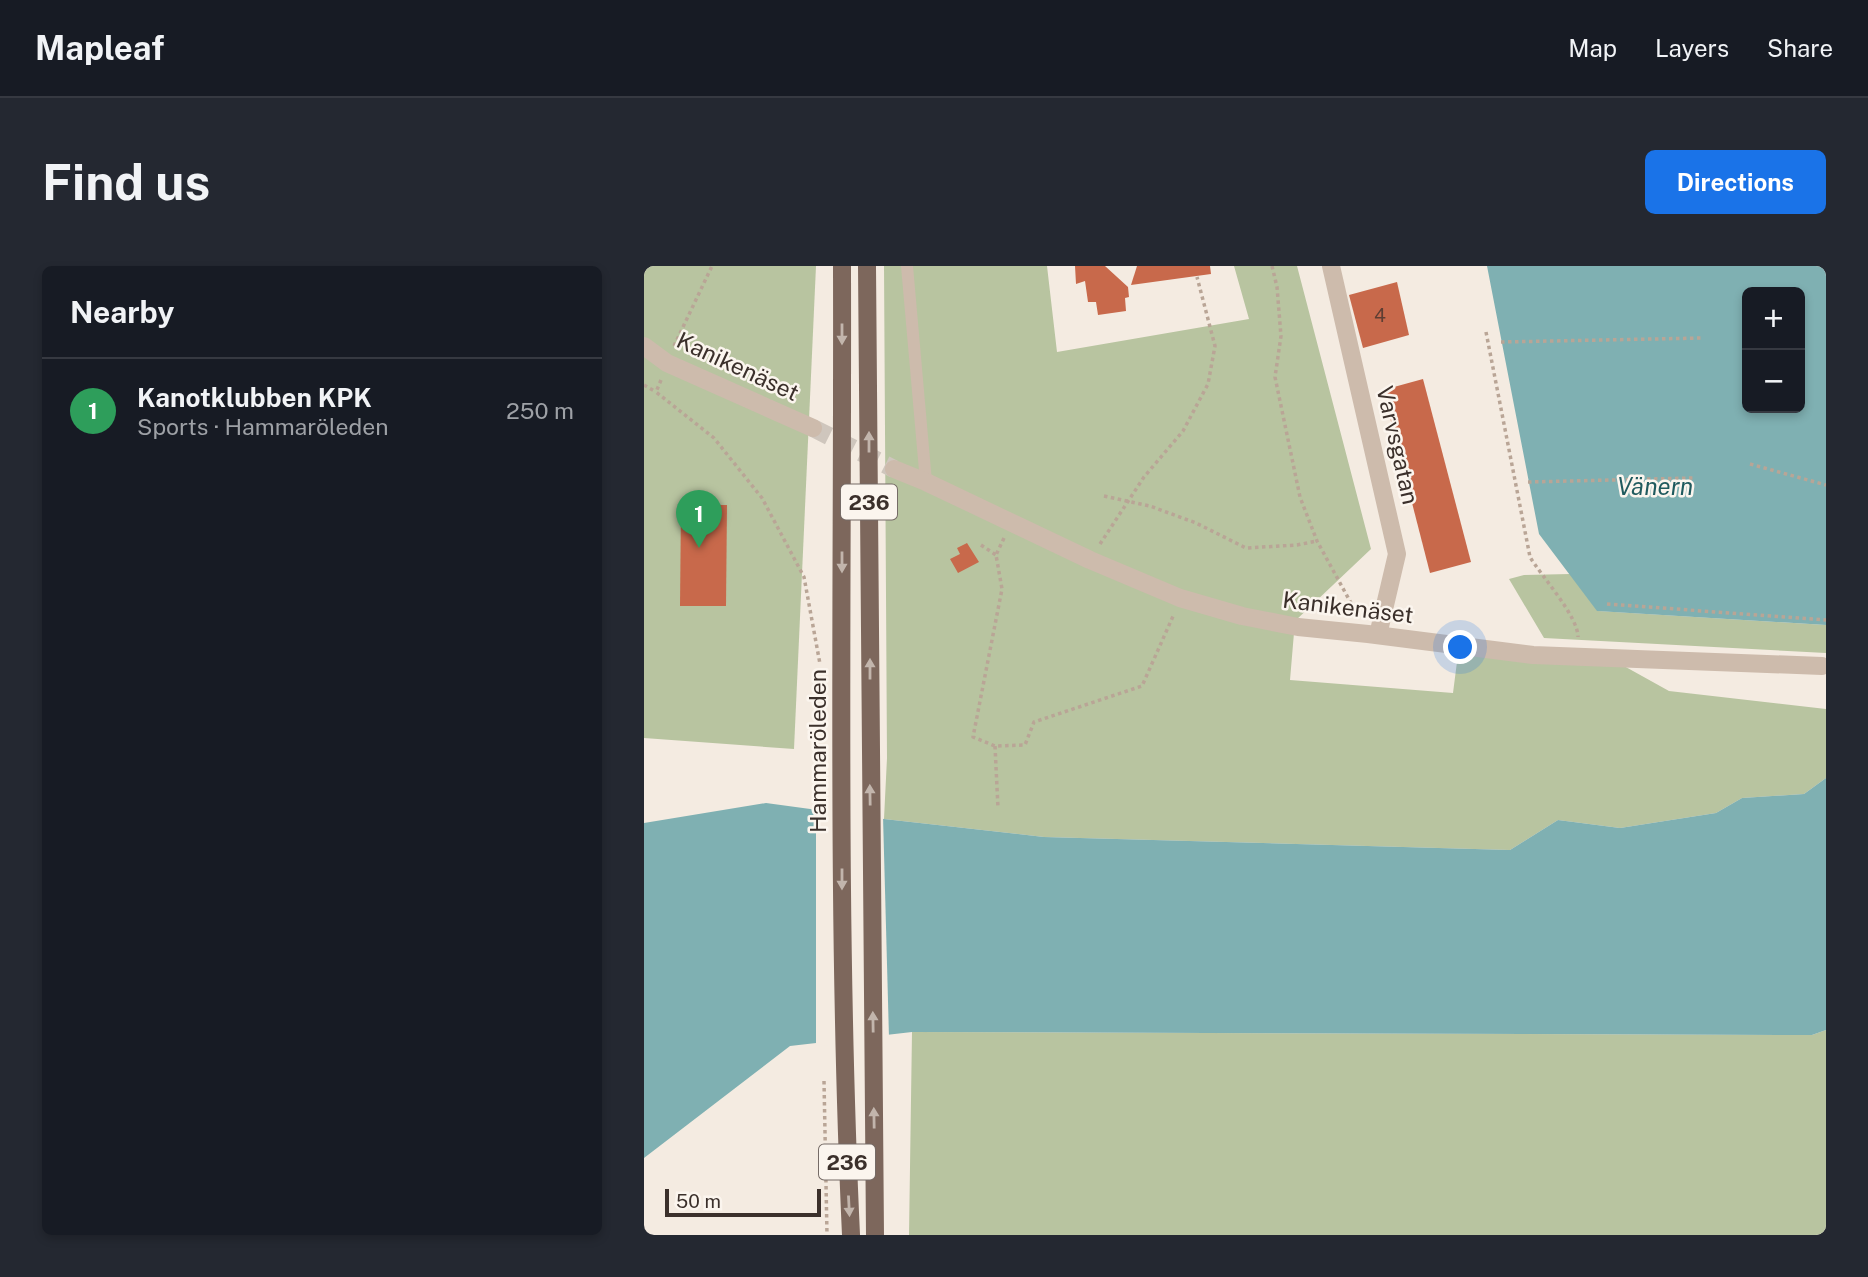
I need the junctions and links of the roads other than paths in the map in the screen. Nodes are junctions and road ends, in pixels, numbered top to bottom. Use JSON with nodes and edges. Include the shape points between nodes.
{"nodes":[{"id":1,"x":842,"y":266,"type":"edge"},
{"id":2,"x":867,"y":266,"type":"edge"},
{"id":3,"x":907,"y":266,"type":"edge"},
{"id":4,"x":1331,"y":266,"type":"edge"},
{"id":5,"x":644,"y":346,"type":"edge"},
{"id":6,"x":813,"y":428,"type":"tunnel mouth"},
{"id":7,"x":894,"y":469,"type":"tunnel mouth"},
{"id":8,"x":926,"y":482,"type":"junction"},
{"id":9,"x":1373,"y":634,"type":"junction"},
{"id":10,"x":1824,"y":666,"type":"edge"},
{"id":11,"x":850,"y":1235,"type":"edge"},
{"id":12,"x":875,"y":1235,"type":"edge"}],
"edges":[{"from":1,"to":11,"type":"main road","name":"Hammaröleden","number":"236","one_way":true,"via":[[841,737]]},
{"from":12,"to":2,"type":"main road","number":"236","one_way":true},
{"from":3,"to":8,"type":"lane"},
{"from":4,"to":9,"type":"street","name":"Varvsgatan","via":[[1397,554]]},
{"from":5,"to":6,"type":"street","name":"Kanikenäset","via":[[667,363]]},
{"from":7,"to":8,"type":"street","name":"Kanikenäset"},
{"from":8,"to":9,"type":"street","name":"Kanikenäset","via":[[1180,598],[1298,627]]},
{"from":9,"to":10,"type":"street","name":"Kanikenäset","via":[[1533,655]]}]}
